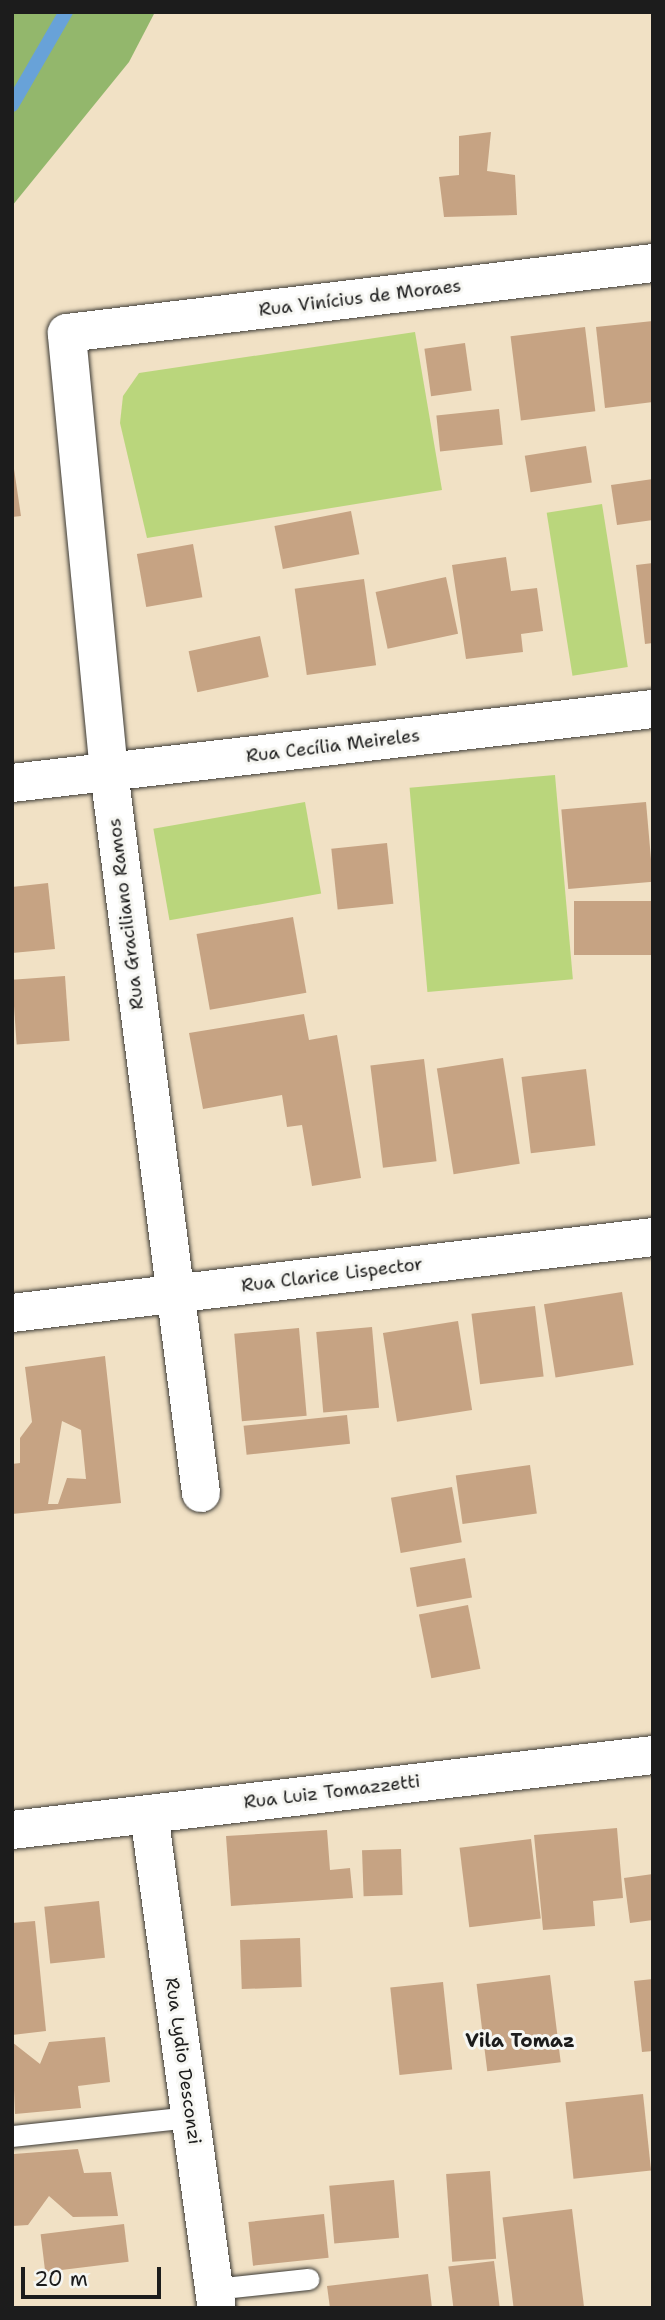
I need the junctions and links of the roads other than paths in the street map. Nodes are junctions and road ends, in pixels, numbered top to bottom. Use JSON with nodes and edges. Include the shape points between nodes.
{"nodes":[{"id":1,"x":653,"y":263,"type":"edge"},
{"id":2,"x":67,"y":333,"type":"joint"},
{"id":3,"x":653,"y":709,"type":"edge"},
{"id":4,"x":108,"y":772,"type":"junction"},
{"id":5,"x":12,"y":783,"type":"edge"},
{"id":6,"x":653,"y":1237,"type":"edge"},
{"id":7,"x":172,"y":1294,"type":"junction"},
{"id":8,"x":12,"y":1313,"type":"edge"},
{"id":9,"x":201,"y":1493,"type":"dead end"},
{"id":10,"x":653,"y":1755,"type":"edge"},
{"id":11,"x":149,"y":1814,"type":"junction"},
{"id":12,"x":12,"y":1830,"type":"edge"},
{"id":13,"x":191,"y":2118,"type":"junction"},
{"id":14,"x":12,"y":2136,"type":"edge"},
{"id":15,"x":309,"y":2279,"type":"dead end"},
{"id":16,"x":215,"y":2298,"type":"edge"}],
"edges":[{"from":1,"to":2,"type":"street","name":"Rua Vinícius de Moraes"},
{"from":2,"to":4,"type":"street","name":"Rua Graciliano Ramos"},
{"from":3,"to":4,"type":"street","name":"Rua Cecília Meireles"},
{"from":4,"to":5,"type":"street","name":"Rua Cecília Meireles"},
{"from":4,"to":7,"type":"street","name":"Rua Graciliano Ramos"},
{"from":6,"to":7,"type":"street","name":"Rua Clarice Lispector"},
{"from":7,"to":8,"type":"street","name":"Rua Clarice Lispector"},
{"from":7,"to":9,"type":"street","name":"Rua Graciliano Ramos"},
{"from":10,"to":11,"type":"street","name":"Rua Luiz Tomazzetti"},
{"from":11,"to":12,"type":"street","name":"Rua Luiz Tomazzetti"},
{"from":11,"to":13,"type":"street","name":"Rua Lydio Desconzi"},
{"from":13,"to":14,"type":"lane"},
{"from":13,"to":16,"type":"street","name":"Rua Lydio Desconzi"},
{"from":15,"to":16,"type":"lane"}]}
